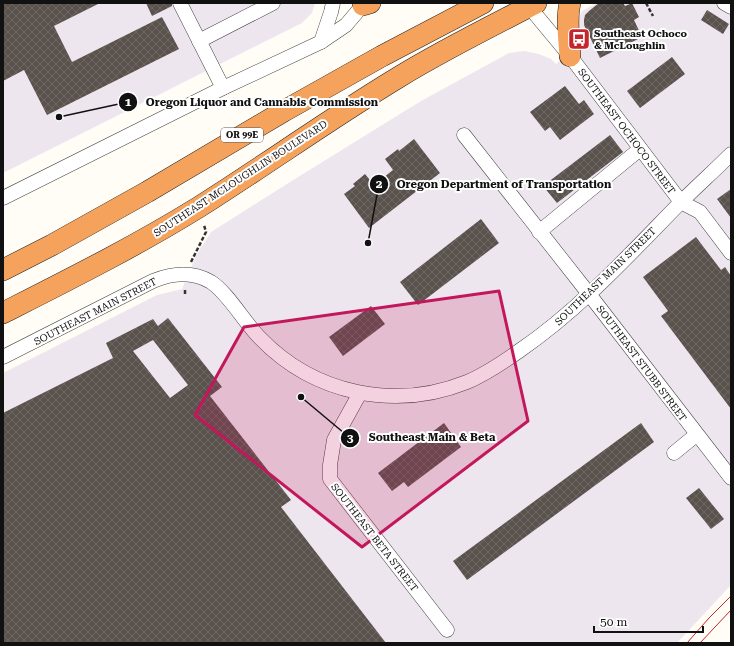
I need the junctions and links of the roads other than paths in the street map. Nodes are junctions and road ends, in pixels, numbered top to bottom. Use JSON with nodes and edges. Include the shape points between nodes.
{"nodes":[{"id":1,"x":180,"y":3,"type":"edge"},
{"id":2,"x":273,"y":3,"type":"edge"},
{"id":3,"x":333,"y":3,"type":"edge"},
{"id":4,"x":483,"y":3,"type":"edge"},
{"id":5,"x":570,"y":3,"type":"edge"},
{"id":6,"x":724,"y":3,"type":"edge"},
{"id":7,"x":364,"y":4,"type":"edge"},
{"id":8,"x":530,"y":4,"type":"edge"},
{"id":9,"x":731,"y":7,"type":"edge"},
{"id":10,"x":199,"y":41,"type":"junction"},
{"id":11,"x":321,"y":42,"type":"junction"},
{"id":12,"x":570,"y":56,"type":"junction"},
{"id":13,"x":223,"y":88,"type":"junction"},
{"id":14,"x":464,"y":135,"type":"dead end"},
{"id":15,"x":640,"y":149,"type":"junction"},
{"id":16,"x":731,"y":154,"type":"edge"},
{"id":17,"x":3,"y":198,"type":"edge"},
{"id":18,"x":681,"y":202,"type":"junction"},
{"id":19,"x":539,"y":232,"type":"junction"},
{"id":20,"x":731,"y":253,"type":"edge"},
{"id":21,"x":3,"y":270,"type":"edge"},
{"id":22,"x":589,"y":294,"type":"junction"},
{"id":23,"x":3,"y":313,"type":"edge"},
{"id":24,"x":3,"y":357,"type":"edge"},
{"id":25,"x":360,"y":393,"type":"junction"},
{"id":26,"x":696,"y":435,"type":"junction"},
{"id":27,"x":674,"y":453,"type":"dead end"},
{"id":28,"x":731,"y":478,"type":"edge"},
{"id":29,"x":447,"y":630,"type":"dead end"}],
"edges":[{"from":1,"to":10,"type":"street"},
{"from":2,"to":10,"type":"street"},
{"from":3,"to":11,"type":"street"},
{"from":4,"to":21,"type":"highway","number":"OR 99E","via":[[382,56],[140,196]]},
{"from":5,"to":12,"type":"highway"},
{"from":6,"to":9,"type":"street"},
{"from":7,"to":11,"type":"street","via":[[346,25]]},
{"from":8,"to":12,"type":"street","name":"SOUTHEAST OCHOCO STREET"},
{"from":8,"to":23,"type":"highway","name":"SOUTHEAST MCLOUGHLIN BOULEVARD","via":[[400,76],[199,207],[97,266]]},
{"from":10,"to":13,"type":"street"},
{"from":11,"to":13,"type":"street"},
{"from":12,"to":15,"type":"street","name":"SOUTHEAST OCHOCO STREET"},
{"from":13,"to":17,"type":"street"},
{"from":14,"to":19,"type":"street","name":"SOUTHEAST STUBB STREET"},
{"from":15,"to":18,"type":"street","name":"SOUTHEAST OCHOCO STREET"},
{"from":15,"to":19,"type":"street"},
{"from":16,"to":18,"type":"street","name":"SOUTHEAST MAIN STREET"},
{"from":18,"to":20,"type":"street","name":"SOUTHEAST OCHOCO STREET","via":[[700,212]]},
{"from":18,"to":22,"type":"street","name":"SOUTHEAST MAIN STREET"},
{"from":19,"to":22,"type":"street","name":"SOUTHEAST STUBB STREET"},
{"from":22,"to":25,"type":"street","name":"SOUTHEAST MAIN STREET","via":[[530,344],[496,368],[467,382],[412,395]]},
{"from":22,"to":26,"type":"street","name":"SOUTHEAST STUBB STREET"},
{"from":24,"to":25,"type":"street","name":"SOUTHEAST MAIN STREET","via":[[153,281],[166,276],[186,274],[199,276],[215,285],[251,330],[285,360],[328,384]]},
{"from":25,"to":29,"type":"street","name":"SOUTHEAST BETA STREET","via":[[334,440],[330,478]]},
{"from":26,"to":27,"type":"street"},
{"from":26,"to":28,"type":"street","name":"SOUTHEAST STUBB STREET"}]}
